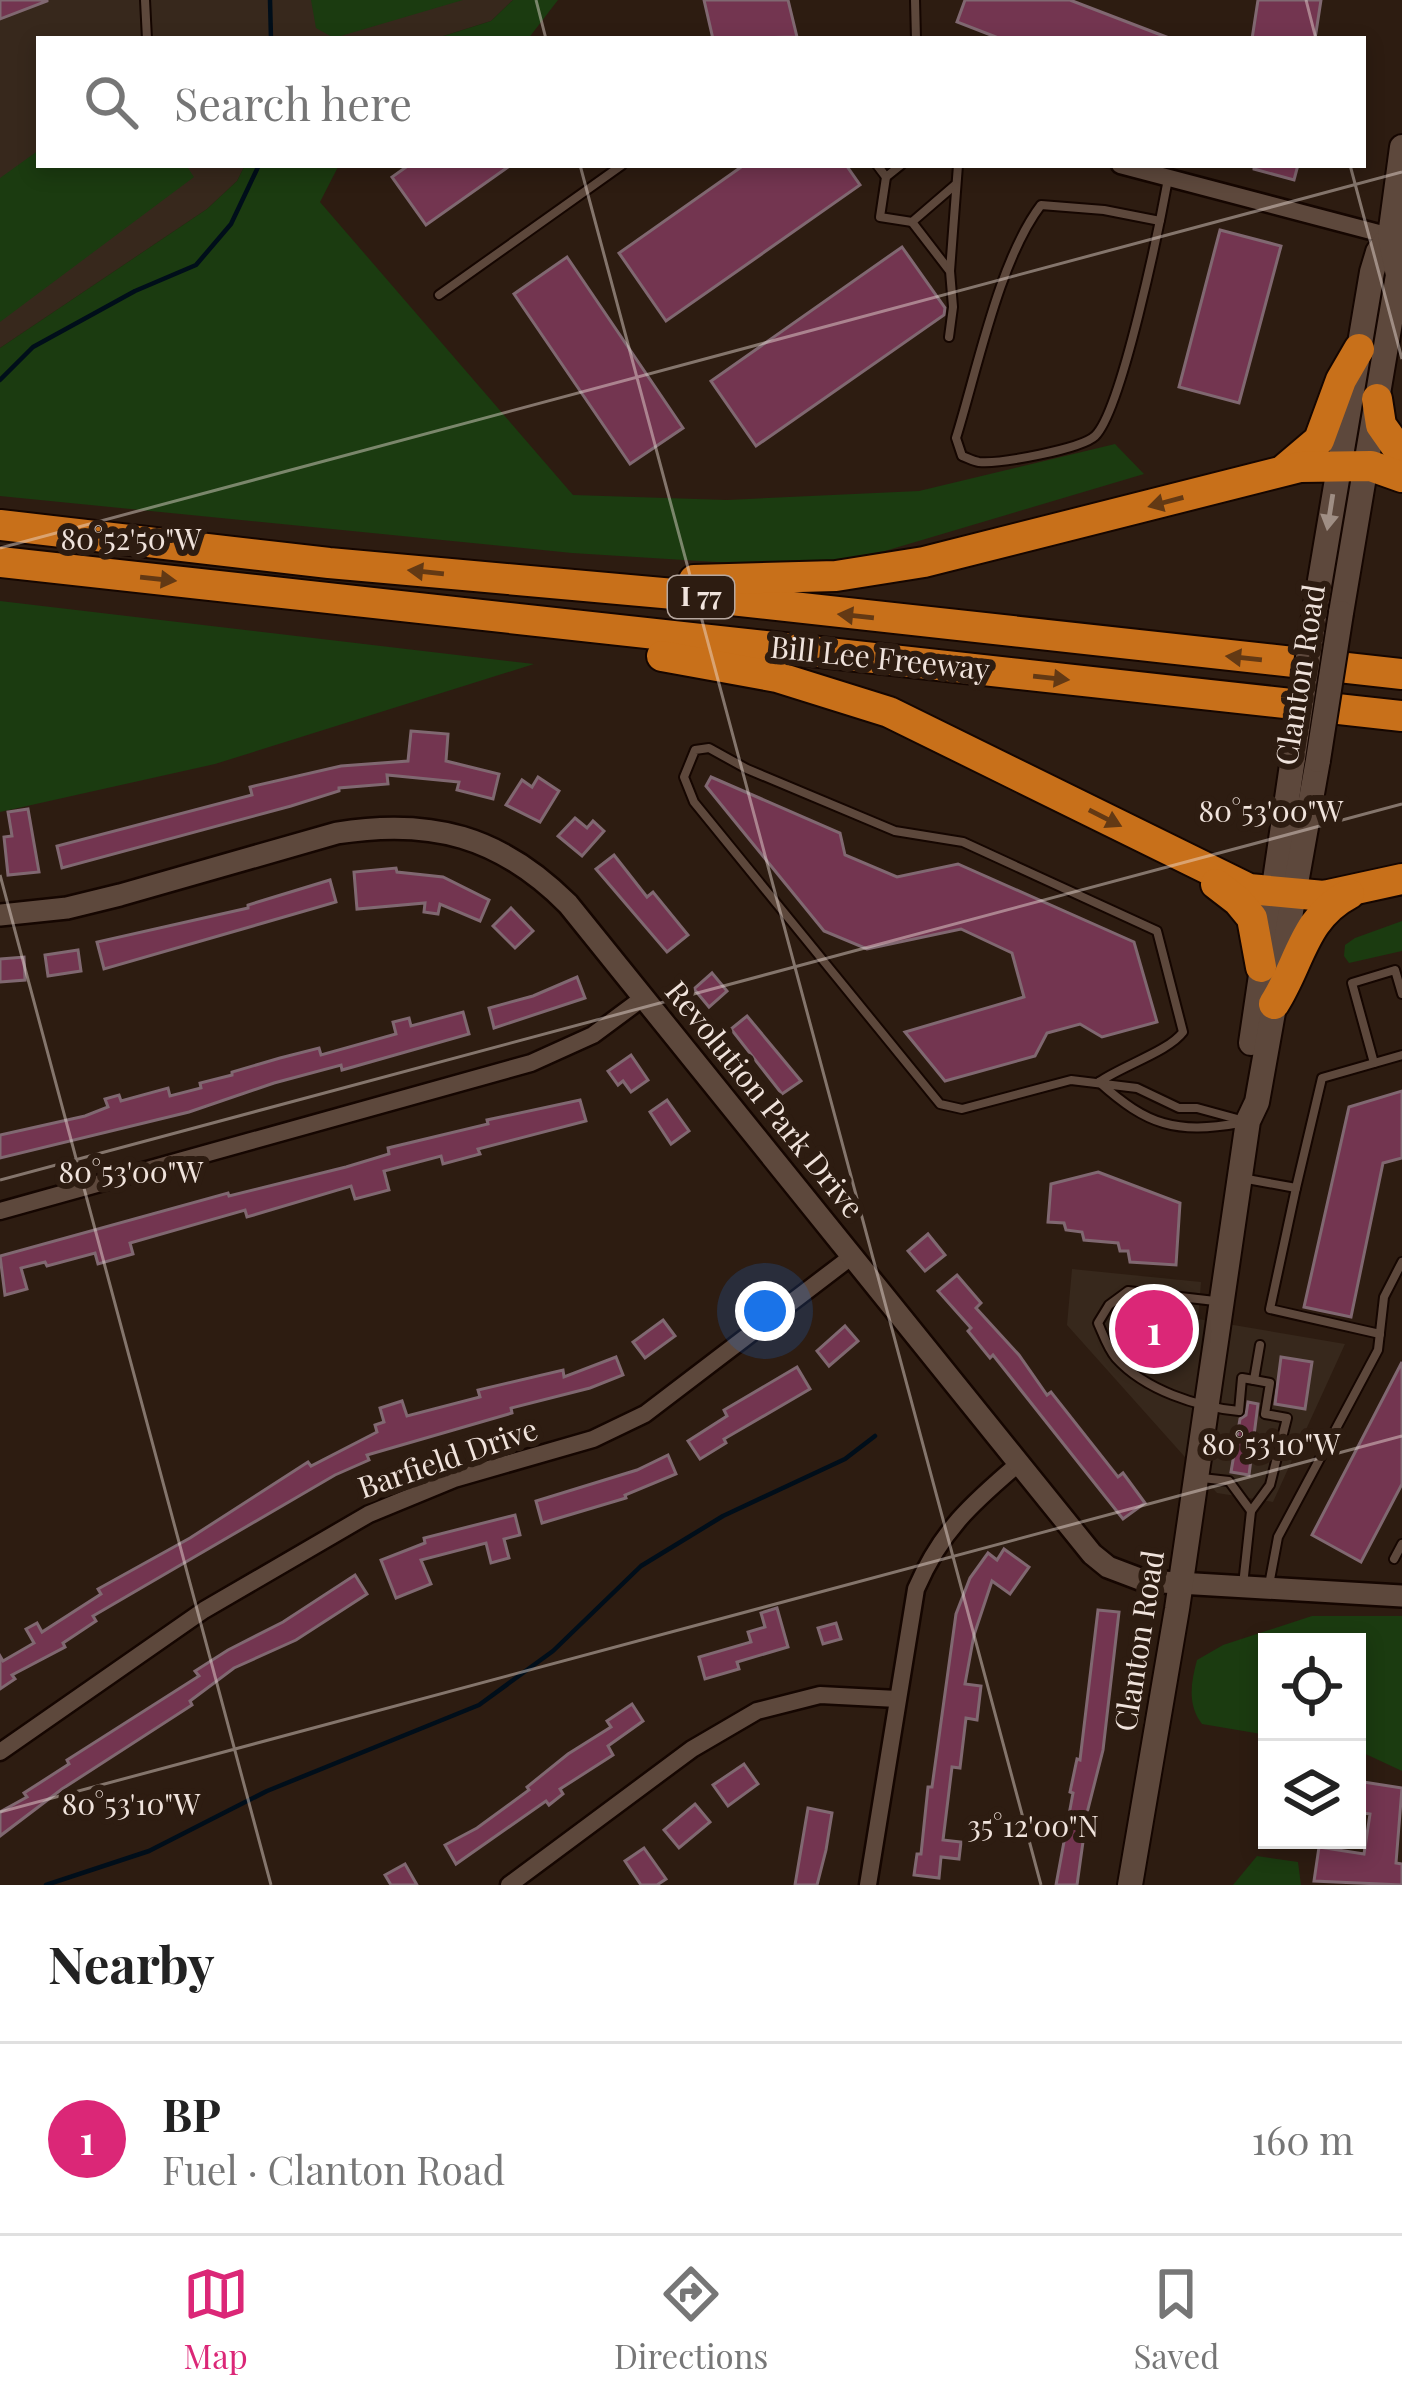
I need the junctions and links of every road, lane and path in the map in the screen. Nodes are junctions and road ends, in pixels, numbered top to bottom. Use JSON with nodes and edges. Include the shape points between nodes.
{"nodes":[{"id":1,"x":145,"y":0,"type":"edge"},
{"id":2,"x":914,"y":0,"type":"edge"},
{"id":3,"x":147,"y":36,"type":"edge"},
{"id":4,"x":915,"y":36,"type":"edge"},
{"id":5,"x":1402,"y":147,"type":"edge"},
{"id":6,"x":618,"y":168,"type":"edge"},
{"id":7,"x":879,"y":168,"type":"edge"},
{"id":8,"x":898,"y":168,"type":"edge"},
{"id":9,"x":958,"y":168,"type":"edge"},
{"id":10,"x":1132,"y":168,"type":"edge"},
{"id":11,"x":886,"y":177,"type":"junction"},
{"id":12,"x":1168,"y":177,"type":"junction"},
{"id":13,"x":956,"y":184,"type":"junction"},
{"id":14,"x":1160,"y":221,"type":"junction"},
{"id":15,"x":912,"y":222,"type":"junction"},
{"id":16,"x":1396,"y":237,"type":"edge"},
{"id":17,"x":950,"y":272,"type":"junction"},
{"id":18,"x":439,"y":295,"type":"dead end"},
{"id":19,"x":949,"y":337,"type":"dead end"},
{"id":20,"x":1382,"y":352,"type":"edge"},
{"id":21,"x":1377,"y":399,"type":"junction"},
{"id":22,"x":1402,"y":455,"type":"edge"},
{"id":23,"x":1352,"y":466,"type":"junction"},
{"id":24,"x":1279,"y":471,"type":"junction"},
{"id":25,"x":1402,"y":477,"type":"edge"},
{"id":26,"x":0,"y":525,"type":"edge"},
{"id":27,"x":0,"y":562,"type":"edge"},
{"id":28,"x":472,"y":577,"type":"junction"},
{"id":29,"x":559,"y":624,"type":"junction"},
{"id":30,"x":1402,"y":674,"type":"edge"},
{"id":31,"x":1402,"y":716,"type":"edge"},
{"id":32,"x":1207,"y":870,"type":"junction"},
{"id":33,"x":1402,"y":879,"type":"edge"},
{"id":34,"x":1354,"y":892,"type":"junction"},
{"id":35,"x":1282,"y":894,"type":"junction"},
{"id":36,"x":0,"y":916,"type":"edge"},
{"id":37,"x":1262,"y":968,"type":"junction"},
{"id":38,"x":1402,"y":994,"type":"edge"},
{"id":39,"x":643,"y":998,"type":"junction"},
{"id":40,"x":1274,"y":1004,"type":"junction"},
{"id":41,"x":1402,"y":1055,"type":"edge"},
{"id":42,"x":1374,"y":1064,"type":"junction"},
{"id":43,"x":1100,"y":1082,"type":"junction"},
{"id":44,"x":1248,"y":1121,"type":"junction"},
{"id":45,"x":1240,"y":1178,"type":"junction"},
{"id":46,"x":1296,"y":1188,"type":"junction"},
{"id":47,"x":0,"y":1211,"type":"edge"},
{"id":48,"x":851,"y":1257,"type":"junction"},
{"id":49,"x":1402,"y":1262,"type":"edge"},
{"id":50,"x":1222,"y":1301,"type":"junction"},
{"id":51,"x":1380,"y":1334,"type":"junction"},
{"id":52,"x":1260,"y":1345,"type":"dead end"},
{"id":53,"x":1254,"y":1381,"type":"junction"},
{"id":54,"x":1205,"y":1408,"type":"junction"},
{"id":55,"x":1018,"y":1464,"type":"junction"},
{"id":56,"x":1196,"y":1477,"type":"junction"},
{"id":57,"x":1251,"y":1511,"type":"junction"},
{"id":58,"x":1402,"y":1544,"type":"edge"},
{"id":59,"x":1394,"y":1559,"type":"dead end"},
{"id":60,"x":1180,"y":1583,"type":"junction"},
{"id":61,"x":1243,"y":1586,"type":"junction"},
{"id":62,"x":1269,"y":1587,"type":"junction"},
{"id":63,"x":1402,"y":1596,"type":"edge"},
{"id":64,"x":897,"y":1699,"type":"junction"},
{"id":65,"x":0,"y":1752,"type":"edge"},
{"id":66,"x":509,"y":1885,"type":"edge"},
{"id":67,"x":868,"y":1885,"type":"edge"},
{"id":68,"x":1130,"y":1885,"type":"edge"}],
"edges":[{"from":1,"to":3,"type":"lane"},
{"from":2,"to":4,"type":"lane"},
{"from":5,"to":16,"type":"main road","name":"Clanton Road"},
{"from":6,"to":18,"type":"lane"},
{"from":7,"to":11,"type":"lane"},
{"from":8,"to":11,"type":"lane"},
{"from":9,"to":13,"type":"lane"},
{"from":10,"to":12,"type":"street"},
{"from":11,"to":15,"type":"lane","via":[[880,217]]},
{"from":12,"to":14,"type":"lane"},
{"from":12,"to":16,"type":"street"},
{"from":13,"to":15,"type":"lane"},
{"from":13,"to":17,"type":"lane"},
{"from":14,"to":14,"type":"lane","via":[[1097,435],[1075,447],[980,462],[962,456],[956,438],[1001,289],[1041,205]]},
{"from":15,"to":17,"type":"lane"},
{"from":16,"to":20,"type":"main road","name":"Clanton Road","via":[[1373,265]]},
{"from":17,"to":19,"type":"lane"},
{"from":20,"to":21,"type":"main road","name":"Clanton Road"},
{"from":20,"to":23,"type":"main road","name":"Clanton Road"},
{"from":20,"to":24,"type":"highway","via":[[1341,380],[1319,440]]},
{"from":21,"to":22,"type":"highway","via":[[1381,425]]},
{"from":21,"to":23,"type":"main road","name":"Clanton Road"},
{"from":23,"to":24,"type":"highway"},
{"from":23,"to":25,"type":"highway"},
{"from":23,"to":35,"type":"main road","name":"Clanton Road","bridge":true},
{"from":24,"to":28,"type":"highway","one_way":true,"via":[[873,572],[760,581]]},
{"from":28,"to":26,"type":"highway","name":"Bill Lee Freeway","number":"I 77","one_way":true},
{"from":27,"to":29,"type":"highway","name":"Bill Lee Freeway","number":"I 77","one_way":true},
{"from":30,"to":28,"type":"highway","name":"Bill Lee Freeway","number":"I 77","one_way":true},
{"from":29,"to":31,"type":"highway","name":"Bill Lee Freeway","number":"I 77","one_way":true},
{"from":29,"to":32,"type":"highway","one_way":true,"via":[[647,654],[777,677],[889,712]]},
{"from":32,"to":35,"type":"highway"},
{"from":32,"to":37,"type":"highway","via":[[1252,918]]},
{"from":33,"to":34,"type":"highway"},
{"from":34,"to":35,"type":"highway"},
{"from":34,"to":40,"type":"highway","via":[[1308,930]]},
{"from":35,"to":37,"type":"main road","name":"Clanton Road"},
{"from":35,"to":40,"type":"main road","name":"Clanton Road"},
{"from":36,"to":39,"type":"street","name":"Revolution Park Drive","via":[[119,896],[337,833],[415,827],[478,842],[535,874]]},
{"from":37,"to":44,"type":"main road","name":"Clanton Road","via":[[1243,1100]]},
{"from":38,"to":42,"type":"lane","via":[[1395,970],[1352,983]]},
{"from":39,"to":47,"type":"street","via":[[593,1035],[531,1063]]},
{"from":39,"to":48,"type":"street","name":"Revolution Park Drive"},
{"from":40,"to":44,"type":"main road","name":"Clanton Road"},
{"from":41,"to":42,"type":"lane"},
{"from":42,"to":46,"type":"lane","via":[[1322,1078]]},
{"from":43,"to":43,"type":"lane","via":[[1071,1080],[962,1109],[940,1104],[694,802],[684,777],[695,750],[709,748],[895,831],[963,842],[1157,931],[1184,1032],[1174,1045]]},
{"from":43,"to":44,"type":"lane"},
{"from":43,"to":44,"type":"lane","via":[[1129,1109],[1173,1128]]},
{"from":44,"to":45,"type":"main road","name":"Clanton Road"},
{"from":45,"to":46,"type":"lane"},
{"from":45,"to":50,"type":"main road","name":"Clanton Road"},
{"from":46,"to":51,"type":"lane","via":[[1270,1309]]},
{"from":48,"to":55,"type":"street","name":"Revolution Park Drive"},
{"from":48,"to":65,"type":"street","name":"Barfield Drive","via":[[645,1414],[369,1514],[204,1610]]},
{"from":49,"to":51,"type":"lane","via":[[1384,1297]]},
{"from":50,"to":54,"type":"main road","name":"Clanton Road"},
{"from":50,"to":54,"type":"lane","via":[[1128,1292],[1098,1323],[1114,1356]]},
{"from":51,"to":62,"type":"lane","via":[[1278,1537]]},
{"from":52,"to":53,"type":"lane"},
{"from":53,"to":54,"type":"lane","via":[[1242,1378],[1239,1411]]},
{"from":53,"to":57,"type":"lane","via":[[1270,1383],[1265,1414],[1287,1418],[1270,1485]]},
{"from":54,"to":56,"type":"main road","name":"Clanton Road"},
{"from":55,"to":60,"type":"street","name":"Revolution Park Drive","via":[[1108,1567]]},
{"from":55,"to":64,"type":"street","via":[[954,1522],[928,1560],[912,1604]]},
{"from":56,"to":57,"type":"lane","via":[[1229,1481]]},
{"from":56,"to":60,"type":"main road","name":"Clanton Road"},
{"from":57,"to":61,"type":"lane"},
{"from":58,"to":59,"type":"lane"},
{"from":60,"to":61,"type":"street","name":"Revolution Park Drive"},
{"from":60,"to":68,"type":"main road","name":"Clanton Road"},
{"from":61,"to":62,"type":"street","name":"Revolution Park Drive"},
{"from":62,"to":63,"type":"street","name":"Revolution Park Drive"},
{"from":64,"to":66,"type":"street","via":[[820,1695],[757,1711],[692,1749]]},
{"from":64,"to":67,"type":"street"}]}
